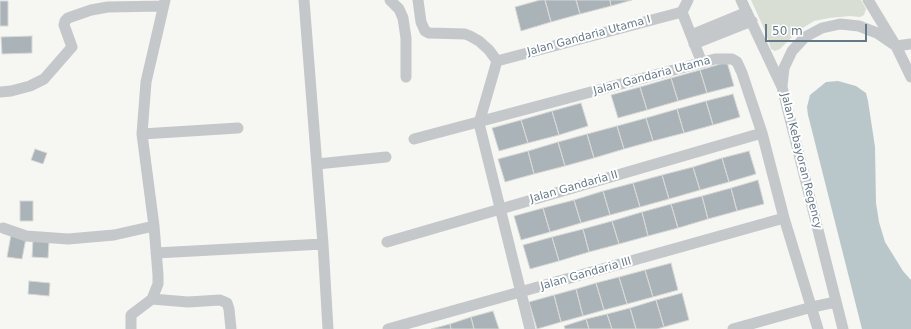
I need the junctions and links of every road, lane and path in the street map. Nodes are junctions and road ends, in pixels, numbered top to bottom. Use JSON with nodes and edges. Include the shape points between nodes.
{"nodes":[{"id":1,"x":304,"y":0,"type":"edge"},
{"id":2,"x":390,"y":0,"type":"edge"},
{"id":3,"x":418,"y":0,"type":"edge"},
{"id":4,"x":688,"y":0,"type":"edge"},
{"id":5,"x":741,"y":0,"type":"edge"},
{"id":6,"x":868,"y":0,"type":"edge"},
{"id":7,"x":164,"y":3,"type":"edge"},
{"id":8,"x":682,"y":12,"type":"junction"},
{"id":9,"x":750,"y":16,"type":"junction"},
{"id":10,"x":693,"y":40,"type":"junction"},
{"id":11,"x":911,"y":44,"type":"edge"},
{"id":12,"x":896,"y":46,"type":"junction"},
{"id":13,"x":497,"y":61,"type":"junction"},
{"id":14,"x":907,"y":61,"type":"edge"},
{"id":15,"x":702,"y":62,"type":"junction"},
{"id":16,"x":406,"y":77,"type":"dead end"},
{"id":17,"x":911,"y":77,"type":"edge"},
{"id":18,"x":782,"y":87,"type":"junction"},
{"id":19,"x":0,"y":92,"type":"edge"},
{"id":20,"x":479,"y":123,"type":"junction"},
{"id":21,"x":238,"y":128,"type":"dead end"},
{"id":22,"x":762,"y":133,"type":"junction"},
{"id":23,"x":142,"y":134,"type":"junction"},
{"id":24,"x":414,"y":139,"type":"dead end"},
{"id":25,"x":386,"y":157,"type":"dead end"},
{"id":26,"x":317,"y":164,"type":"junction"},
{"id":27,"x":500,"y":208,"type":"junction"},
{"id":28,"x":784,"y":218,"type":"junction"},
{"id":29,"x":154,"y":226,"type":"junction"},
{"id":30,"x":3,"y":228,"type":"dead end"},
{"id":31,"x":387,"y":242,"type":"dead end"},
{"id":32,"x":323,"y":244,"type":"junction"},
{"id":33,"x":156,"y":253,"type":"junction"},
{"id":34,"x":520,"y":292,"type":"junction"},
{"id":35,"x":152,"y":299,"type":"junction"},
{"id":36,"x":836,"y":302,"type":"junction"},
{"id":37,"x":812,"y":308,"type":"junction"},
{"id":38,"x":131,"y":329,"type":"edge"},
{"id":39,"x":231,"y":329,"type":"edge"},
{"id":40,"x":328,"y":329,"type":"edge"},
{"id":41,"x":388,"y":329,"type":"edge"},
{"id":42,"x":530,"y":329,"type":"edge"},
{"id":43,"x":733,"y":329,"type":"edge"},
{"id":44,"x":818,"y":329,"type":"edge"},
{"id":45,"x":843,"y":329,"type":"edge"}],
"edges":[{"from":1,"to":26,"type":"street"},
{"from":2,"to":16,"type":"street","via":[[404,18]]},
{"from":3,"to":13,"type":"street","via":[[425,31],[429,34],[470,36],[489,50]]},
{"from":4,"to":8,"type":"street"},
{"from":5,"to":9,"type":"street","name":"Jalan Kebayoran Regency"},
{"from":6,"to":12,"type":"street"},
{"from":7,"to":19,"type":"street","via":[[108,7],[68,18],[64,25],[72,47],[44,79],[30,86]]},
{"from":7,"to":23,"type":"street","via":[[146,82]]},
{"from":8,"to":10,"type":"street"},
{"from":8,"to":13,"type":"street","name":"Jalan Gandaria Utama I"},
{"from":9,"to":10,"type":"street"},
{"from":9,"to":18,"type":"street","name":"Jalan Kebayoran Regency"},
{"from":10,"to":15,"type":"street"},
{"from":11,"to":12,"type":"street"},
{"from":12,"to":14,"type":"street"},
{"from":12,"to":18,"type":"street","via":[[877,33],[859,26],[840,24],[822,28],[805,37],[792,51],[784,68]]},
{"from":13,"to":20,"type":"street"},
{"from":14,"to":17,"type":"street"},
{"from":15,"to":20,"type":"street","name":"Jalan Gandaria Utama"},
{"from":15,"to":22,"type":"street","name":"Jalan Gandaria Utama","via":[[722,58],[737,62]]},
{"from":18,"to":36,"type":"street","name":"Jalan Kebayoran Regency"},
{"from":20,"to":24,"type":"street","name":"Jalan Gandaria Utama"},
{"from":20,"to":27,"type":"street"},
{"from":21,"to":23,"type":"street"},
{"from":22,"to":27,"type":"street","name":"Jalan Gandaria II"},
{"from":22,"to":28,"type":"street","name":"Jalan Gandaria Utama"},
{"from":23,"to":29,"type":"street"},
{"from":25,"to":26,"type":"street"},
{"from":26,"to":32,"type":"street"},
{"from":27,"to":31,"type":"street","name":"Jalan Gandaria II"},
{"from":27,"to":34,"type":"street"},
{"from":28,"to":34,"type":"street","name":"Jalan Gandaria III"},
{"from":28,"to":37,"type":"street","name":"Jalan Gandaria Utama"},
{"from":29,"to":30,"type":"street","via":[[114,235],[68,239],[26,236]]},
{"from":29,"to":33,"type":"street"},
{"from":32,"to":33,"type":"street"},
{"from":32,"to":40,"type":"street"},
{"from":33,"to":35,"type":"street","via":[[158,284]]},
{"from":34,"to":41,"type":"street","name":"Jalan Gandaria III"},
{"from":34,"to":42,"type":"street"},
{"from":35,"to":38,"type":"street","via":[[131,315]]},
{"from":35,"to":39,"type":"street","via":[[188,302],[220,300],[226,303]]},
{"from":36,"to":37,"type":"street"},
{"from":36,"to":45,"type":"street","name":"Jalan Kebayoran Regency"},
{"from":37,"to":43,"type":"street"},
{"from":37,"to":44,"type":"street","name":"Jalan Gandaria Utama"}]}
